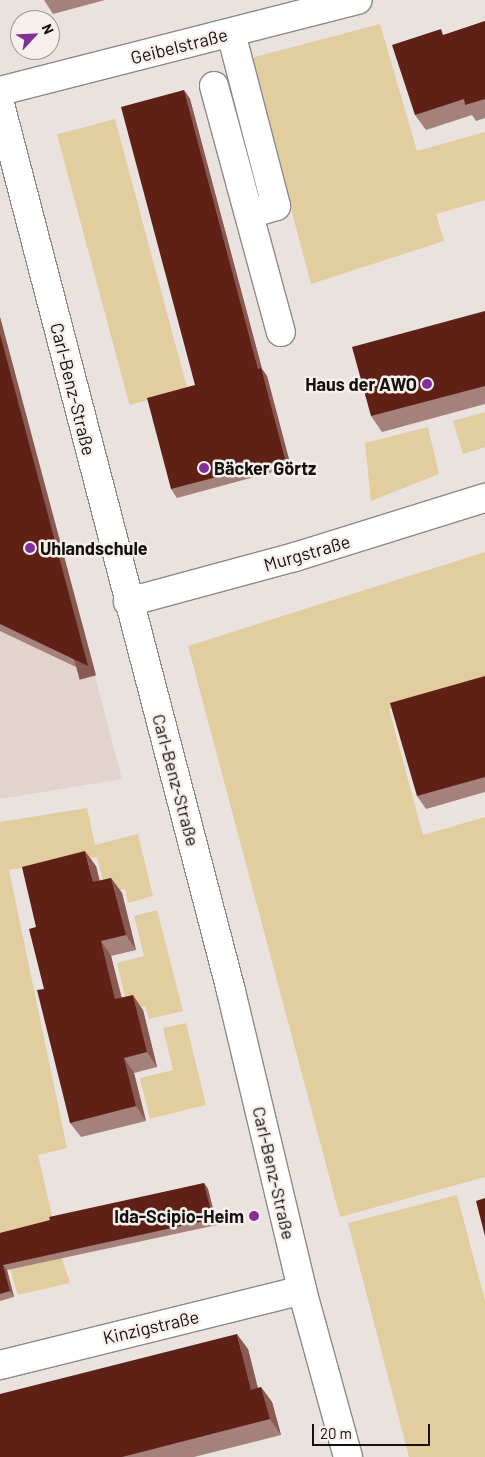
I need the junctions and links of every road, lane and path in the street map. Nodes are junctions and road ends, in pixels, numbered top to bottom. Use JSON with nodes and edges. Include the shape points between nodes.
{"nodes":[{"id":1,"x":358,"y":0,"type":"edge"},
{"id":2,"x":231,"y":33,"type":"junction"},
{"id":3,"x":214,"y":86,"type":"dead end"},
{"id":4,"x":0,"y":91,"type":"edge"},
{"id":5,"x":0,"y":104,"type":"edge"},
{"id":6,"x":249,"y":214,"type":"junction"},
{"id":7,"x":281,"y":332,"type":"dead end"},
{"id":8,"x":485,"y":498,"type":"edge"},
{"id":9,"x":128,"y":602,"type":"junction"},
{"id":10,"x":302,"y":1290,"type":"junction"},
{"id":11,"x":0,"y":1365,"type":"edge"},
{"id":12,"x":348,"y":1457,"type":"edge"}],
"edges":[{"from":1,"to":2,"type":"street","name":"Geibelstraße"},
{"from":2,"to":4,"type":"street","name":"Geibelstraße"},
{"from":2,"to":6,"type":"street","via":[[276,206]]},
{"from":3,"to":6,"type":"street"},
{"from":5,"to":9,"type":"street","name":"Carl-Benz-Straße"},
{"from":6,"to":7,"type":"street"},
{"from":8,"to":9,"type":"street","name":"Murgstraße","via":[[295,557]]},
{"from":9,"to":10,"type":"street","name":"Carl-Benz-Straße","via":[[231,991]]},
{"from":10,"to":11,"type":"street","name":"Kinzigstraße"},
{"from":10,"to":12,"type":"street","name":"Carl-Benz-Straße"}]}
